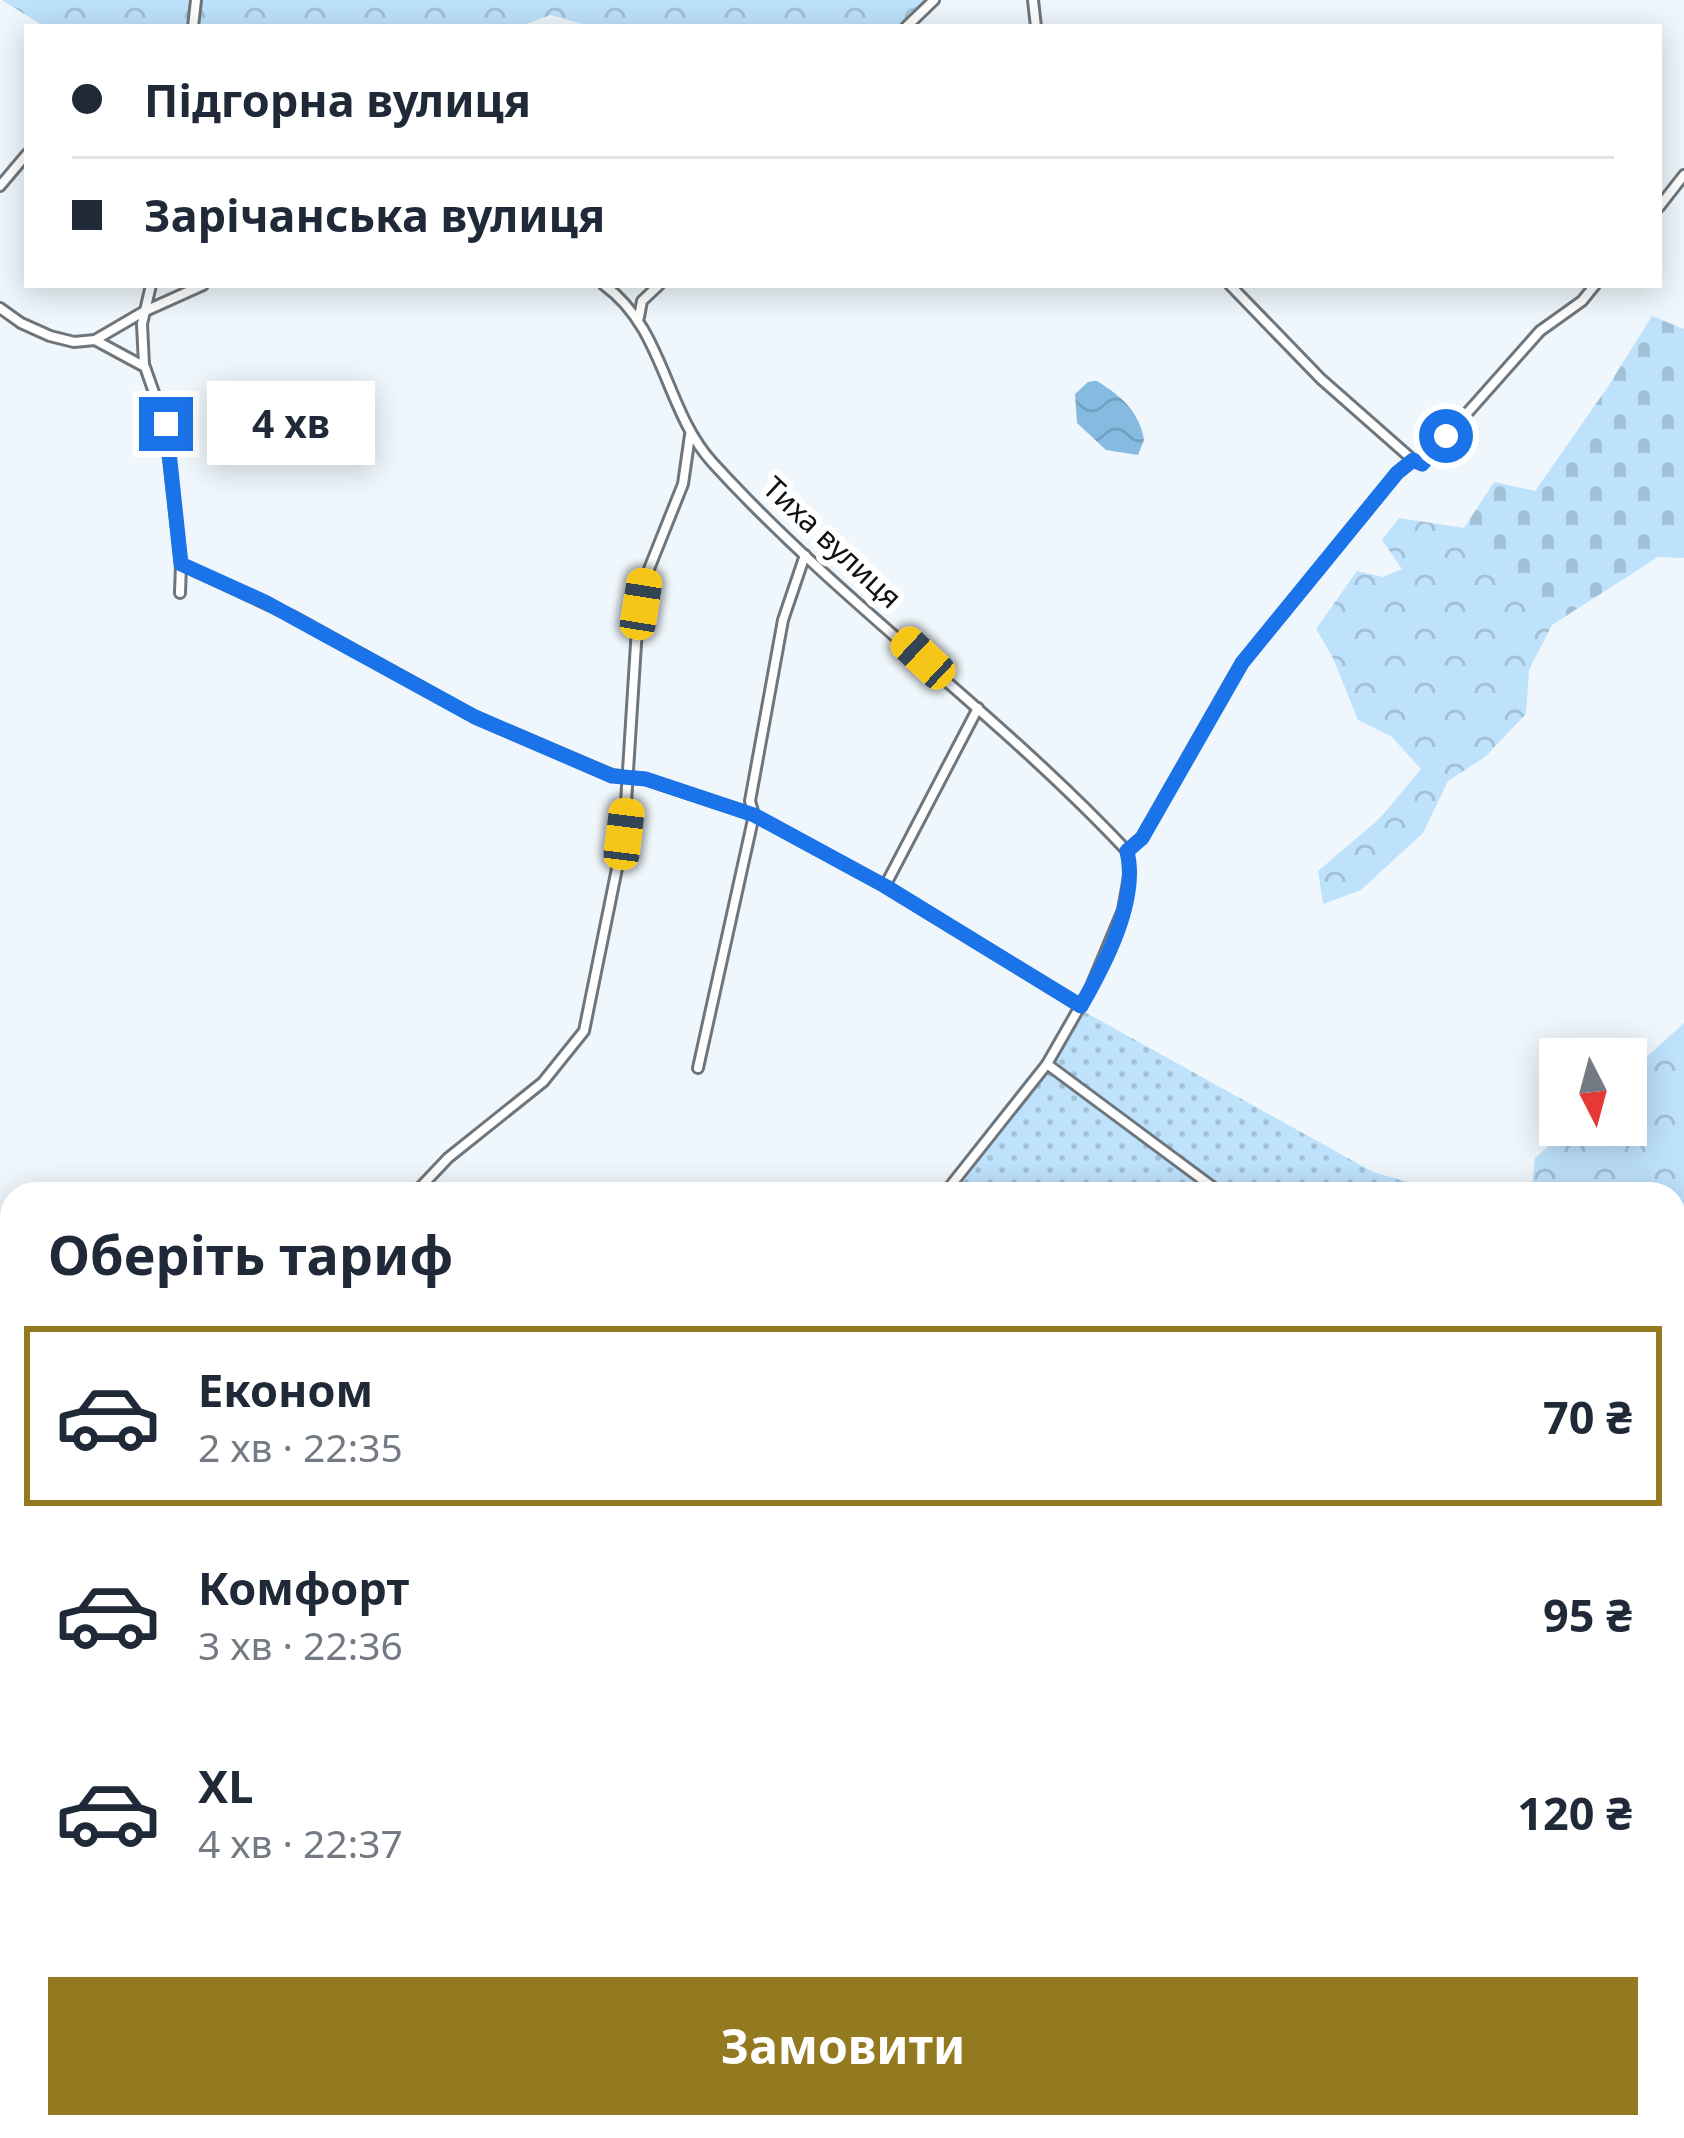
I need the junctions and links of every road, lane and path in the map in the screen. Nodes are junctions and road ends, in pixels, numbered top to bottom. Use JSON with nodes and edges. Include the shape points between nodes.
{"nodes":[{"id":1,"x":934,"y":0,"type":"edge"},
{"id":2,"x":909,"y":24,"type":"edge"},
{"id":3,"x":24,"y":158,"type":"edge"},
{"id":4,"x":1684,"y":175,"type":"edge"},
{"id":5,"x":0,"y":186,"type":"edge"},
{"id":6,"x":1662,"y":203,"type":"edge"},
{"id":7,"x":150,"y":288,"type":"edge"},
{"id":8,"x":196,"y":288,"type":"edge"},
{"id":9,"x":607,"y":288,"type":"edge"},
{"id":10,"x":656,"y":288,"type":"edge"},
{"id":11,"x":1233,"y":288,"type":"edge"},
{"id":12,"x":1593,"y":288,"type":"edge"},
{"id":13,"x":0,"y":308,"type":"edge"},
{"id":14,"x":143,"y":312,"type":"junction"},
{"id":15,"x":639,"y":319,"type":"junction"},
{"id":16,"x":95,"y":340,"type":"junction"},
{"id":17,"x":145,"y":367,"type":"junction"},
{"id":18,"x":690,"y":435,"type":"junction"},
{"id":19,"x":1413,"y":460,"type":"junction"},
{"id":20,"x":688,"y":463,"type":"junction"},
{"id":21,"x":713,"y":463,"type":"junction"},
{"id":22,"x":805,"y":555,"type":"junction"},
{"id":23,"x":181,"y":564,"type":"junction"},
{"id":24,"x":180,"y":593,"type":"dead end"},
{"id":25,"x":978,"y":708,"type":"junction"},
{"id":26,"x":629,"y":778,"type":"junction"},
{"id":27,"x":754,"y":815,"type":"junction"},
{"id":28,"x":1127,"y":851,"type":"junction"},
{"id":29,"x":885,"y":886,"type":"junction"},
{"id":30,"x":1081,"y":1006,"type":"junction"},
{"id":31,"x":1047,"y":1064,"type":"junction"},
{"id":32,"x":698,"y":1068,"type":"dead end"},
{"id":33,"x":425,"y":1182,"type":"edge"},
{"id":34,"x":954,"y":1182,"type":"edge"},
{"id":35,"x":1206,"y":1182,"type":"edge"}],
"edges":[{"from":1,"to":2,"type":"street"},
{"from":3,"to":5,"type":"street"},
{"from":4,"to":6,"type":"street"},
{"from":7,"to":14,"type":"street"},
{"from":8,"to":14,"type":"street"},
{"from":9,"to":15,"type":"street","name":"Тиха вулиця"},
{"from":10,"to":15,"type":"street"},
{"from":11,"to":19,"type":"street"},
{"from":12,"to":19,"type":"street","via":[[1540,331],[1422,464]]},
{"from":13,"to":16,"type":"street","via":[[50,336]]},
{"from":14,"to":16,"type":"street"},
{"from":14,"to":17,"type":"street"},
{"from":15,"to":18,"type":"street","name":"Тиха вулиця"},
{"from":16,"to":17,"type":"street"},
{"from":17,"to":23,"type":"street","via":[[166,424]]},
{"from":18,"to":20,"type":"street"},
{"from":18,"to":21,"type":"street","name":"Тиха вулиця"},
{"from":19,"to":28,"type":"street","via":[[1242,663],[1142,838]]},
{"from":20,"to":21,"type":"street"},
{"from":20,"to":26,"type":"street","via":[[645,579]]},
{"from":21,"to":22,"type":"street","name":"Тиха вулиця"},
{"from":22,"to":25,"type":"street","name":"Тиха вулиця"},
{"from":22,"to":27,"type":"street","via":[[783,620]]},
{"from":23,"to":24,"type":"street"},
{"from":23,"to":26,"type":"street","via":[[292,616],[447,705]]},
{"from":25,"to":28,"type":"street","name":"Тиха вулиця"},
{"from":25,"to":29,"type":"street"},
{"from":26,"to":27,"type":"street"},
{"from":26,"to":33,"type":"street","via":[[584,1031],[534,1091]]},
{"from":27,"to":29,"type":"street"},
{"from":27,"to":32,"type":"street"},
{"from":28,"to":30,"type":"street","via":[[1123,910]]},
{"from":29,"to":30,"type":"street"},
{"from":30,"to":31,"type":"street"},
{"from":31,"to":34,"type":"street"},
{"from":31,"to":35,"type":"street"}]}
